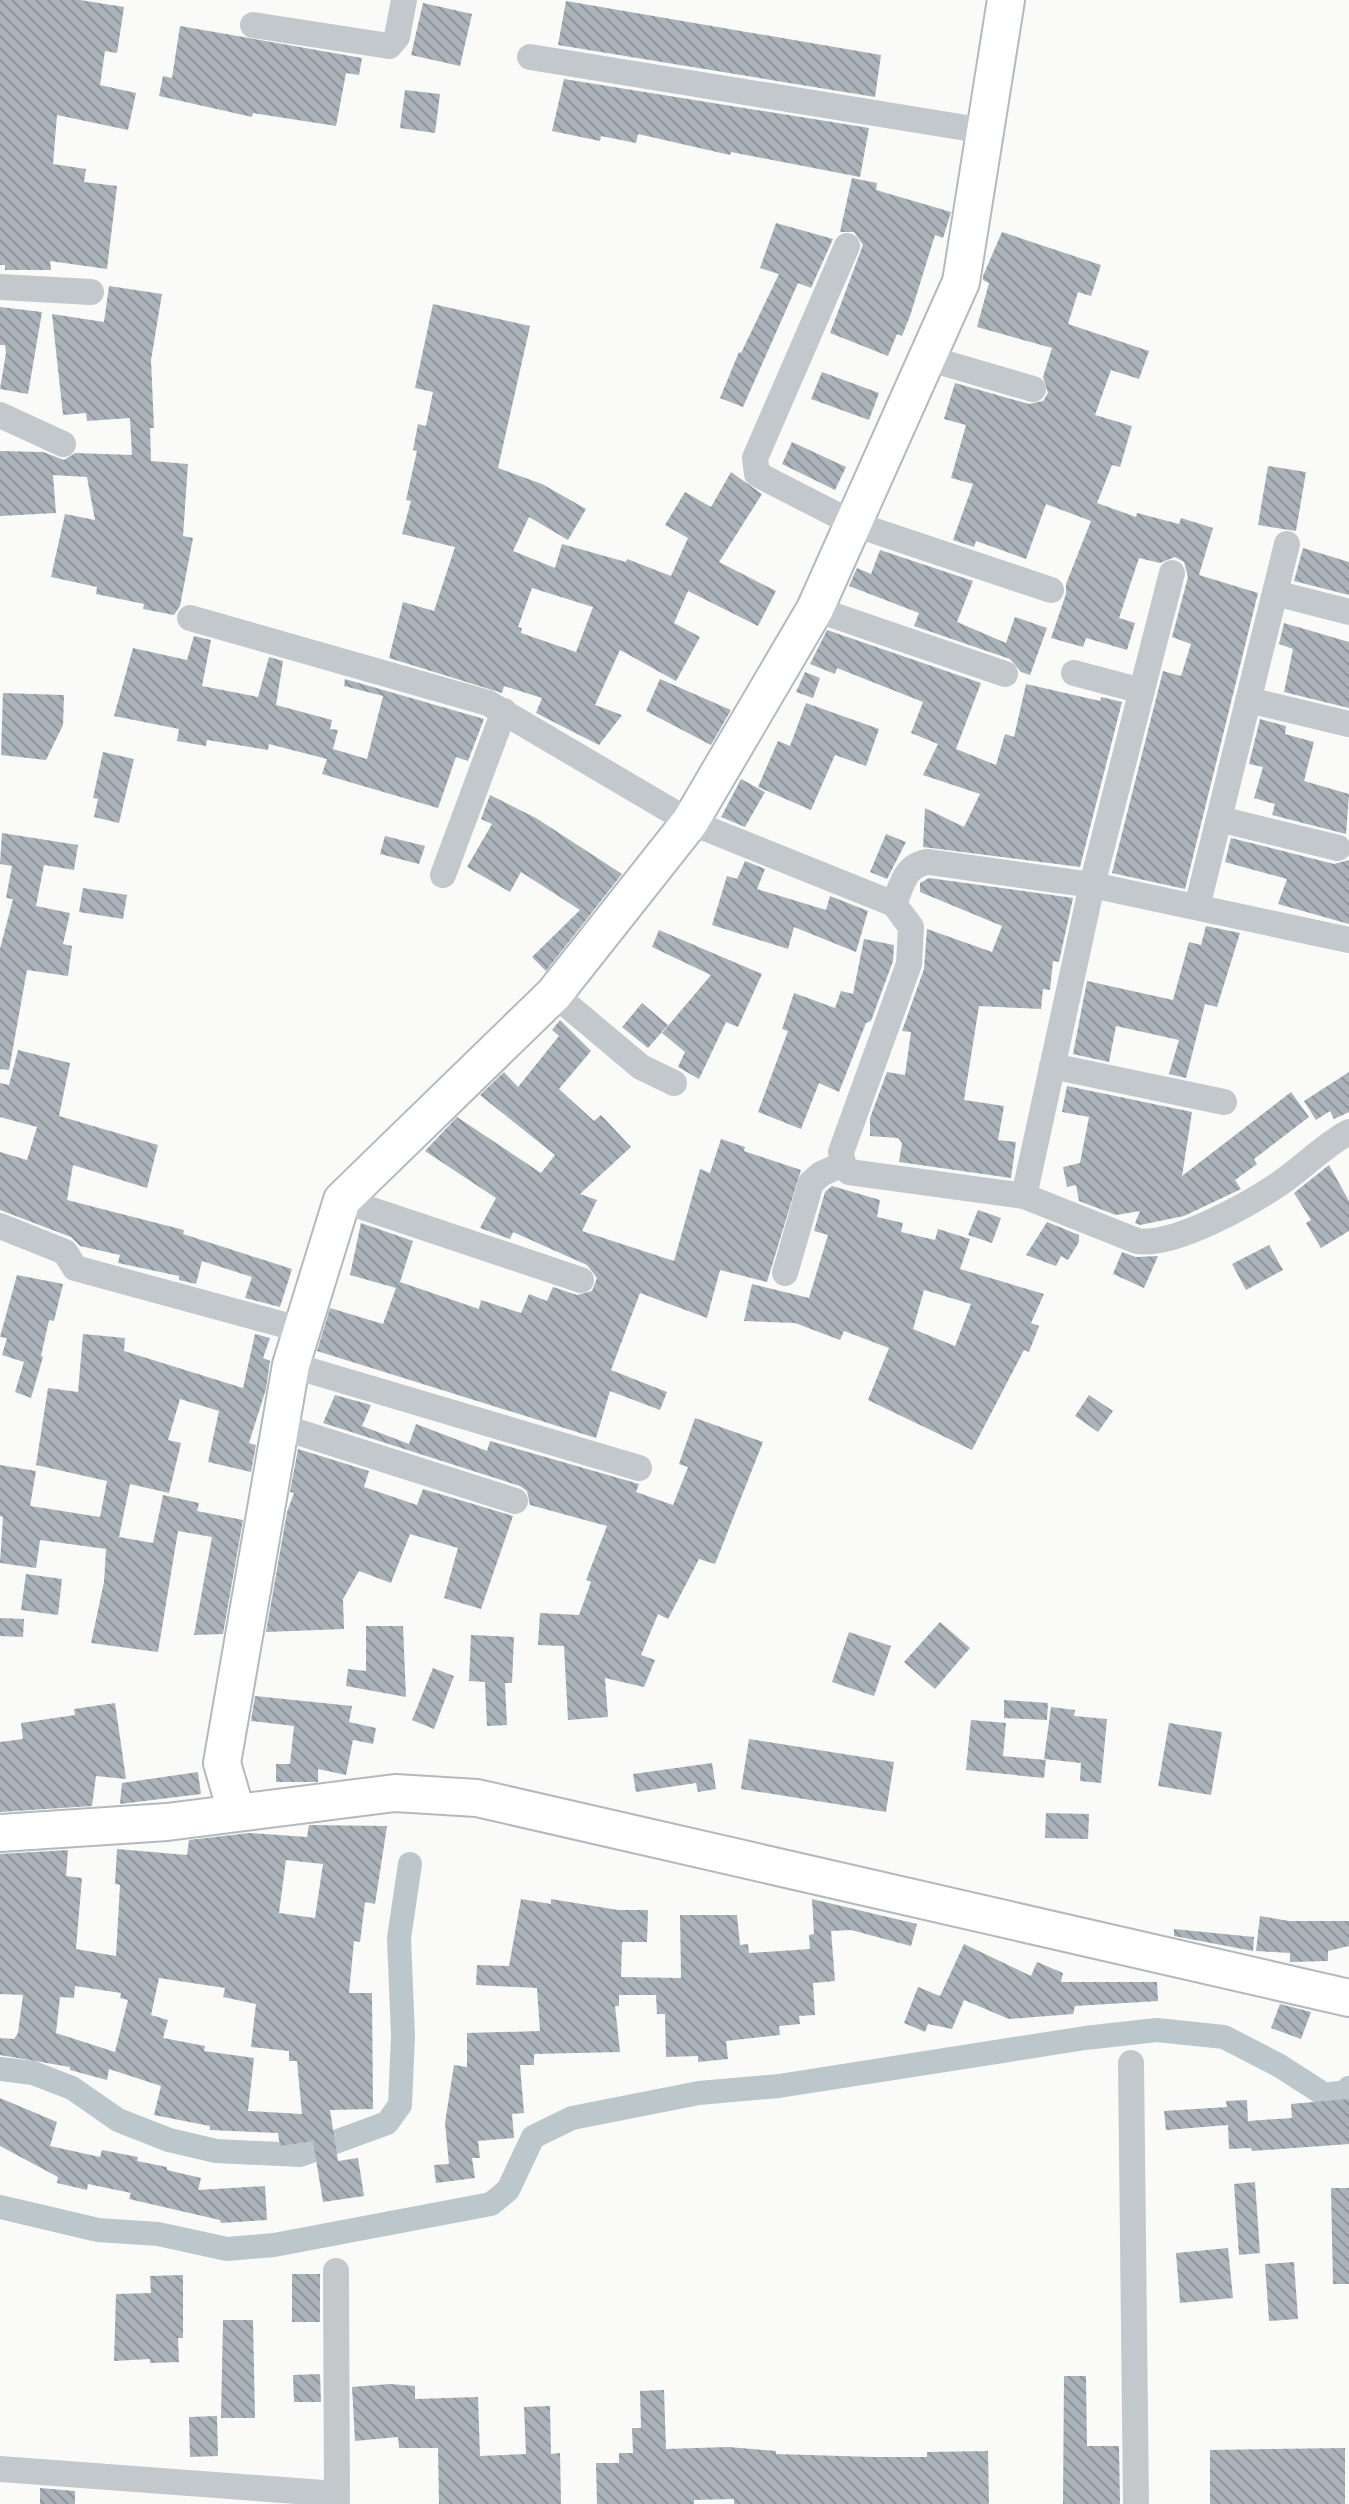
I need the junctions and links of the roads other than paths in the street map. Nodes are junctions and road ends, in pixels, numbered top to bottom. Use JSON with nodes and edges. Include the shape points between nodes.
{"nodes":[{"id":1,"x":404,"y":0,"type":"edge"},
{"id":2,"x":1006,"y":0,"type":"edge"},
{"id":3,"x":253,"y":25,"type":"dead end"},
{"id":4,"x":530,"y":57,"type":"dead end"},
{"id":5,"x":985,"y":131,"type":"junction"},
{"id":6,"x":847,"y":246,"type":"dead end"},
{"id":7,"x":0,"y":287,"type":"edge"},
{"id":8,"x":91,"y":292,"type":"dead end"},
{"id":9,"x":927,"y":358,"type":"junction"},
{"id":10,"x":1033,"y":389,"type":"dead end"},
{"id":11,"x":0,"y":415,"type":"edge"},
{"id":12,"x":63,"y":444,"type":"dead end"},
{"id":13,"x":854,"y":524,"type":"junction"},
{"id":14,"x":1287,"y":544,"type":"dead end"},
{"id":15,"x":1172,"y":573,"type":"dead end"},
{"id":16,"x":1051,"y":590,"type":"dead end"},
{"id":17,"x":1275,"y":593,"type":"junction"},
{"id":18,"x":815,"y":609,"type":"junction"},
{"id":19,"x":1349,"y":612,"type":"edge"},
{"id":20,"x":190,"y":618,"type":"dead end"},
{"id":21,"x":1074,"y":673,"type":"dead end"},
{"id":22,"x":1005,"y":674,"type":"dead end"},
{"id":23,"x":1142,"y":691,"type":"junction"},
{"id":24,"x":1248,"y":700,"type":"junction"},
{"id":25,"x":504,"y":711,"type":"junction"},
{"id":26,"x":1349,"y":724,"type":"edge"},
{"id":27,"x":1219,"y":819,"type":"junction"},
{"id":28,"x":690,"y":822,"type":"junction"},
{"id":29,"x":1338,"y":848,"type":"dead end"},
{"id":30,"x":443,"y":875,"type":"dead end"},
{"id":31,"x":1092,"y":885,"type":"junction"},
{"id":32,"x":894,"y":904,"type":"junction"},
{"id":33,"x":1197,"y":907,"type":"junction"},
{"id":34,"x":1349,"y":940,"type":"edge"},
{"id":35,"x":554,"y":994,"type":"junction"},
{"id":36,"x":1052,"y":1066,"type":"junction"},
{"id":37,"x":674,"y":1083,"type":"dead end"},
{"id":38,"x":1224,"y":1102,"type":"dead end"},
{"id":39,"x":1349,"y":1132,"type":"edge"},
{"id":40,"x":843,"y":1164,"type":"junction"},
{"id":41,"x":1024,"y":1196,"type":"junction"},
{"id":42,"x":342,"y":1200,"type":"junction"},
{"id":43,"x":0,"y":1226,"type":"edge"},
{"id":44,"x":785,"y":1273,"type":"dead end"},
{"id":45,"x":581,"y":1280,"type":"dead end"},
{"id":46,"x":299,"y":1329,"type":"junction"},
{"id":47,"x":291,"y":1365,"type":"junction"},
{"id":48,"x":282,"y":1427,"type":"junction"},
{"id":49,"x":639,"y":1468,"type":"dead end"},
{"id":50,"x":515,"y":1501,"type":"dead end"},
{"id":51,"x":236,"y":1811,"type":"junction"},
{"id":52,"x":0,"y":1833,"type":"edge"},
{"id":53,"x":1349,"y":1998,"type":"edge"},
{"id":54,"x":1131,"y":2063,"type":"dead end"},
{"id":55,"x":336,"y":2271,"type":"dead end"},
{"id":56,"x":0,"y":2469,"type":"edge"},
{"id":57,"x":337,"y":2499,"type":"edge"},
{"id":58,"x":1136,"y":2504,"type":"edge"}],
"edges":[{"from":1,"to":3,"type":"street","via":[[397,37],[389,46]]},
{"from":2,"to":5,"type":"main road"},
{"from":4,"to":5,"type":"street"},
{"from":5,"to":9,"type":"main road","via":[[961,282]]},
{"from":6,"to":13,"type":"street","via":[[755,458],[757,474]]},
{"from":7,"to":8,"type":"street"},
{"from":9,"to":10,"type":"street"},
{"from":9,"to":13,"type":"main road"},
{"from":11,"to":12,"type":"street"},
{"from":13,"to":16,"type":"street"},
{"from":13,"to":18,"type":"main road"},
{"from":14,"to":17,"type":"street"},
{"from":15,"to":23,"type":"street"},
{"from":17,"to":19,"type":"street"},
{"from":17,"to":24,"type":"street"},
{"from":18,"to":22,"type":"street"},
{"from":18,"to":28,"type":"main road"},
{"from":20,"to":25,"type":"street"},
{"from":21,"to":23,"type":"street"},
{"from":23,"to":31,"type":"street"},
{"from":24,"to":26,"type":"street"},
{"from":24,"to":27,"type":"street"},
{"from":25,"to":28,"type":"street"},
{"from":25,"to":30,"type":"street"},
{"from":27,"to":29,"type":"street"},
{"from":27,"to":33,"type":"street"},
{"from":28,"to":32,"type":"street"},
{"from":28,"to":35,"type":"main road"},
{"from":31,"to":32,"type":"street","via":[[929,862],[909,869]]},
{"from":31,"to":33,"type":"street"},
{"from":31,"to":36,"type":"street"},
{"from":32,"to":40,"type":"street","via":[[911,927],[909,964],[841,1152]]},
{"from":33,"to":34,"type":"street"},
{"from":35,"to":37,"type":"street","via":[[632,1060]]},
{"from":35,"to":42,"type":"main road"},
{"from":36,"to":38,"type":"street"},
{"from":36,"to":41,"type":"street"},
{"from":39,"to":41,"type":"street","via":[[1278,1185],[1167,1241],[1137,1241]]},
{"from":40,"to":41,"type":"street","via":[[862,1175]]},
{"from":40,"to":44,"type":"street","via":[[811,1183]]},
{"from":42,"to":45,"type":"street"},
{"from":42,"to":46,"type":"main road"},
{"from":43,"to":46,"type":"street","via":[[65,1252],[75,1268]]},
{"from":46,"to":47,"type":"main road"},
{"from":47,"to":48,"type":"main road"},
{"from":47,"to":49,"type":"street"},
{"from":48,"to":50,"type":"street"},
{"from":48,"to":51,"type":"main road","via":[[222,1763]]},
{"from":51,"to":52,"type":"main road","via":[[167,1822]]},
{"from":51,"to":53,"type":"main road","via":[[395,1793],[477,1798]]},
{"from":54,"to":58,"type":"street"},
{"from":55,"to":57,"type":"street"},
{"from":56,"to":57,"type":"street"}]}
